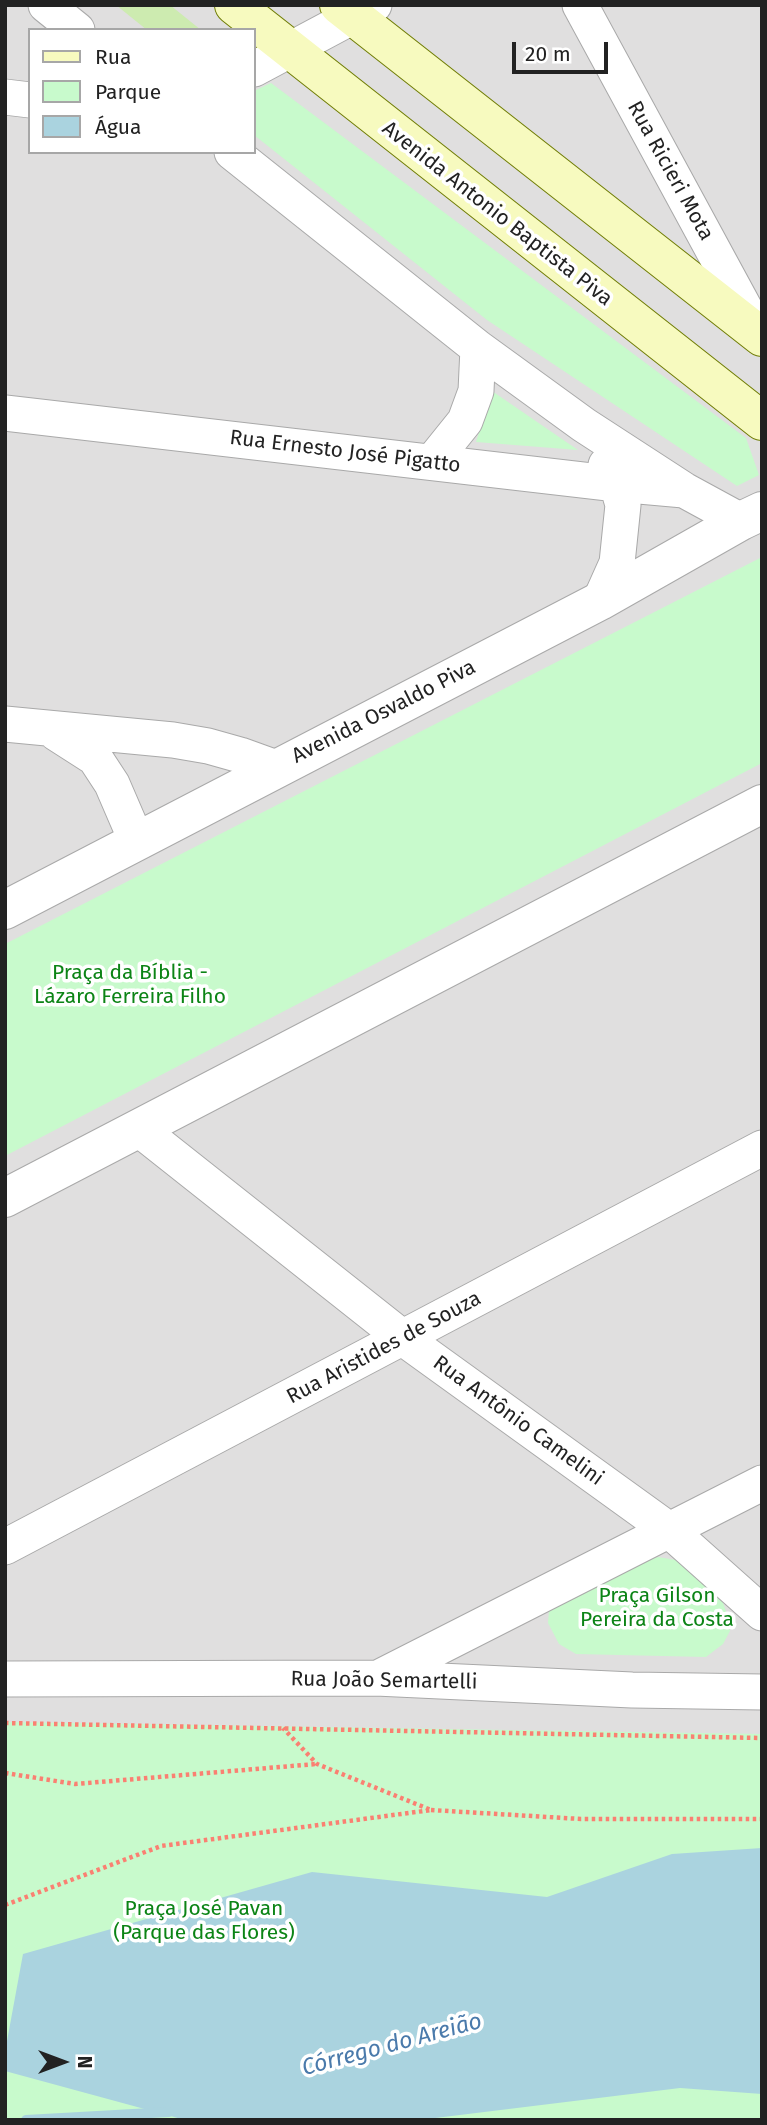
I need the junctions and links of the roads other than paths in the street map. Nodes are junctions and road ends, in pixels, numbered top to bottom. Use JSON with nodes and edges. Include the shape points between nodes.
{"nodes":[{"id":1,"x":46,"y":5,"type":"edge"},
{"id":2,"x":234,"y":5,"type":"edge"},
{"id":3,"x":580,"y":5,"type":"edge"},
{"id":4,"x":356,"y":9,"type":"edge"},
{"id":5,"x":75,"y":28,"type":"edge"},
{"id":6,"x":289,"y":50,"type":"junction"},
{"id":7,"x":256,"y":68,"type":"edge"},
{"id":8,"x":5,"y":97,"type":"edge"},
{"id":9,"x":28,"y":100,"type":"edge"},
{"id":10,"x":235,"y":154,"type":"edge"},
{"id":11,"x":761,"y":337,"type":"edge"},
{"id":12,"x":478,"y":348,"type":"junction"},
{"id":13,"x":5,"y":413,"type":"edge"},
{"id":14,"x":762,"y":421,"type":"edge"},
{"id":15,"x":584,"y":425,"type":"junction"},
{"id":16,"x":432,"y":462,"type":"junction"},
{"id":17,"x":617,"y":484,"type":"junction"},
{"id":18,"x":684,"y":490,"type":"junction"},
{"id":19,"x":752,"y":516,"type":"edge"},
{"id":20,"x":600,"y":601,"type":"junction"},
{"id":21,"x":5,"y":724,"type":"edge"},
{"id":22,"x":50,"y":729,"type":"junction"},
{"id":23,"x":276,"y":768,"type":"junction"},
{"id":24,"x":762,"y":804,"type":"edge"},
{"id":25,"x":137,"y":842,"type":"junction"},
{"id":26,"x":5,"y":910,"type":"edge"},
{"id":27,"x":139,"y":1129,"type":"junction"},
{"id":28,"x":762,"y":1148,"type":"edge"},
{"id":29,"x":5,"y":1198,"type":"edge"},
{"id":30,"x":403,"y":1338,"type":"junction"},
{"id":31,"x":762,"y":1483,"type":"edge"},
{"id":32,"x":669,"y":1530,"type":"junction"},
{"id":33,"x":5,"y":1547,"type":"edge"},
{"id":34,"x":762,"y":1613,"type":"edge"},
{"id":35,"x":376,"y":1678,"type":"junction"},
{"id":36,"x":5,"y":1679,"type":"edge"},
{"id":37,"x":762,"y":1692,"type":"edge"}],
"edges":[{"from":1,"to":5,"type":"street"},
{"from":2,"to":6,"type":"main road","name":"Avenida Antonio Baptista Piva"},
{"from":3,"to":11,"type":"street","name":"Rua Ricieri Mota"},
{"from":4,"to":6,"type":"street"},
{"from":4,"to":11,"type":"main road"},
{"from":6,"to":7,"type":"street"},
{"from":6,"to":14,"type":"main road","name":"Avenida Antonio Baptista Piva"},
{"from":8,"to":9,"type":"street"},
{"from":10,"to":12,"type":"street"},
{"from":12,"to":15,"type":"street"},
{"from":12,"to":16,"type":"street","via":[[476,391],[465,421]]},
{"from":13,"to":16,"type":"street","name":"Rua Ernesto José Pigatto"},
{"from":15,"to":17,"type":"street"},
{"from":15,"to":18,"type":"street"},
{"from":16,"to":17,"type":"street","name":"Rua Ernesto José Pigatto"},
{"from":17,"to":18,"type":"street","name":"Rua Ernesto José Pigatto"},
{"from":17,"to":20,"type":"street","via":[[622,505],[617,564]]},
{"from":18,"to":19,"type":"street"},
{"from":19,"to":20,"type":"street","name":"Avenida Osvaldo Piva"},
{"from":20,"to":23,"type":"street","name":"Avenida Osvaldo Piva"},
{"from":21,"to":22,"type":"street"},
{"from":22,"to":23,"type":"street","via":[[208,746]]},
{"from":22,"to":25,"type":"street","via":[[95,758],[112,784]]},
{"from":23,"to":25,"type":"street","name":"Avenida Osvaldo Piva"},
{"from":24,"to":27,"type":"street"},
{"from":25,"to":26,"type":"street","name":"Avenida Osvaldo Piva"},
{"from":27,"to":29,"type":"street"},
{"from":27,"to":30,"type":"street","name":"Rua Antônio Camelini"},
{"from":28,"to":30,"type":"street","name":"Rua Aristides de Souza"},
{"from":30,"to":32,"type":"street","name":"Rua Antônio Camelini"},
{"from":30,"to":33,"type":"street","name":"Rua Aristides de Souza"},
{"from":31,"to":32,"type":"street"},
{"from":32,"to":34,"type":"street","name":"Rua Antônio Camelini"},
{"from":32,"to":35,"type":"street"},
{"from":35,"to":36,"type":"street","name":"Rua João Semartelli"},
{"from":35,"to":37,"type":"street","name":"Rua João Semartelli"}]}
